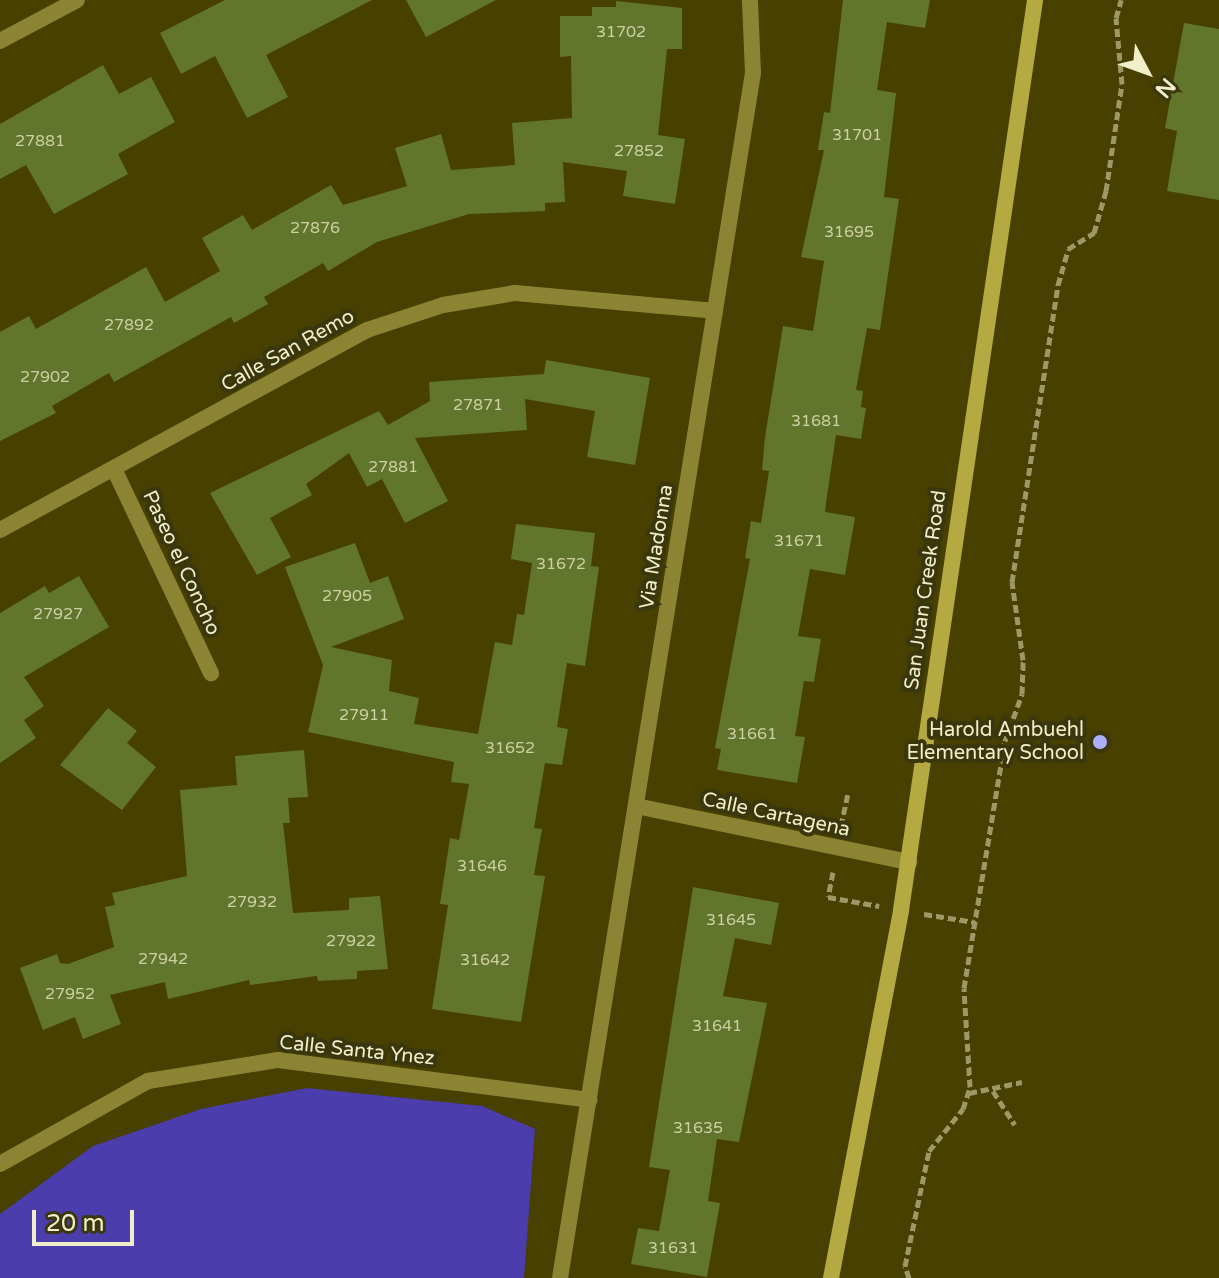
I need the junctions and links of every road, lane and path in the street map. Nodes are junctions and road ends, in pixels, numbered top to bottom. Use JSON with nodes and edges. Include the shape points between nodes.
{"nodes":[{"id":1,"x":77,"y":0,"type":"edge"},
{"id":2,"x":750,"y":0,"type":"edge"},
{"id":3,"x":1035,"y":0,"type":"edge"},
{"id":4,"x":1121,"y":0,"type":"edge"},
{"id":5,"x":0,"y":41,"type":"edge"},
{"id":6,"x":715,"y":311,"type":"junction"},
{"id":7,"x":115,"y":471,"type":"junction"},
{"id":8,"x":0,"y":530,"type":"edge"},
{"id":9,"x":211,"y":673,"type":"dead end"},
{"id":10,"x":636,"y":806,"type":"junction"},
{"id":11,"x":909,"y":862,"type":"junction"},
{"id":12,"x":1022,"y":1082,"type":"dead end"},
{"id":13,"x":993,"y":1091,"type":"junction"},
{"id":14,"x":968,"y":1093,"type":"junction"},
{"id":15,"x":589,"y":1100,"type":"junction"},
{"id":16,"x":1015,"y":1125,"type":"dead end"},
{"id":17,"x":0,"y":1164,"type":"edge"},
{"id":18,"x":560,"y":1278,"type":"edge"},
{"id":19,"x":831,"y":1278,"type":"edge"},
{"id":20,"x":909,"y":1278,"type":"edge"}],
"edges":[{"from":1,"to":5,"type":"street"},
{"from":2,"to":6,"type":"street","name":"Via Madonna","via":[[753,73]]},
{"from":3,"to":11,"type":"street","name":"San Juan Creek Road"},
{"from":4,"to":14,"type":"path","via":[[1116,18],[1122,84],[1106,191],[1094,233],[1068,249],[1058,285],[1012,582],[1023,660],[1022,694],[1005,741],[964,988],[971,1063]]},
{"from":6,"to":7,"type":"street","name":"Calle San Remo","via":[[515,293],[443,305],[367,330]]},
{"from":6,"to":10,"type":"street","name":"Via Madonna"},
{"from":7,"to":8,"type":"street","name":"Calle San Remo"},
{"from":7,"to":9,"type":"street","name":"Paseo el Concho"},
{"from":10,"to":11,"type":"street","name":"Calle Cartagena"},
{"from":10,"to":15,"type":"street","name":"Via Madonna"},
{"from":11,"to":19,"type":"street","name":"San Juan Creek Road"},
{"from":12,"to":13,"type":"path"},
{"from":13,"to":14,"type":"path"},
{"from":13,"to":16,"type":"path"},
{"from":14,"to":20,"type":"path","via":[[963,1109],[929,1151],[905,1266]]},
{"from":15,"to":17,"type":"street","name":"Calle Santa Ynez","via":[[278,1060],[148,1081]]},
{"from":15,"to":18,"type":"street","name":"Via Madonna"}]}
